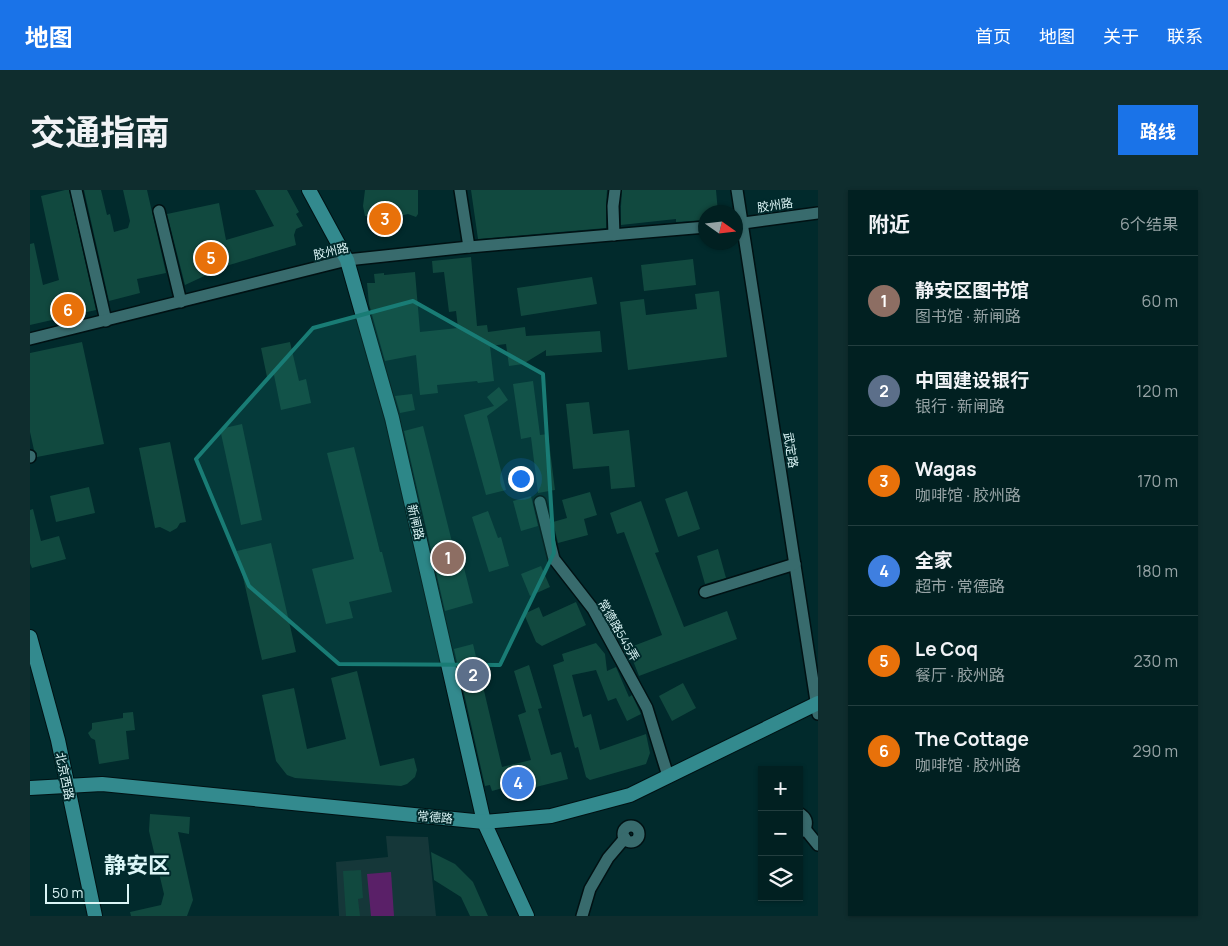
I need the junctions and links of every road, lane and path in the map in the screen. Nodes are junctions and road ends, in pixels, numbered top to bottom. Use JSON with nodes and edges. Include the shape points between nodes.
{"nodes":[{"id":1,"x":76,"y":190,"type":"edge"},
{"id":2,"x":309,"y":190,"type":"edge"},
{"id":3,"x":460,"y":190,"type":"edge"},
{"id":4,"x":615,"y":190,"type":"edge"},
{"id":5,"x":737,"y":190,"type":"edge"},
{"id":6,"x":737,"y":205,"type":"edge"},
{"id":7,"x":159,"y":211,"type":"dead end"},
{"id":8,"x":818,"y":213,"type":"edge"},
{"id":9,"x":743,"y":223,"type":"edge"},
{"id":10,"x":698,"y":227,"type":"edge"},
{"id":11,"x":614,"y":235,"type":"junction"},
{"id":12,"x":469,"y":246,"type":"junction"},
{"id":13,"x":742,"y":250,"type":"edge"},
{"id":14,"x":347,"y":260,"type":"junction"},
{"id":15,"x":181,"y":302,"type":"junction"},
{"id":16,"x":106,"y":321,"type":"junction"},
{"id":17,"x":30,"y":339,"type":"edge"},
{"id":18,"x":540,"y":502,"type":"dead end"},
{"id":19,"x":795,"y":564,"type":"junction"},
{"id":20,"x":705,"y":592,"type":"dead end"},
{"id":21,"x":30,"y":637,"type":"edge"},
{"id":22,"x":817,"y":707,"type":"edge"},
{"id":23,"x":668,"y":776,"type":"junction"},
{"id":24,"x":68,"y":786,"type":"junction"},
{"id":25,"x":30,"y":788,"type":"edge"},
{"id":26,"x":803,"y":816,"type":"edge"},
{"id":27,"x":484,"y":822,"type":"junction"},
{"id":28,"x":803,"y":828,"type":"edge"},
{"id":29,"x":803,"y":832,"type":"edge"},
{"id":30,"x":624,"y":838,"type":"dead end"},
{"id":31,"x":818,"y":845,"type":"edge"},
{"id":32,"x":95,"y":916,"type":"edge"},
{"id":33,"x":527,"y":916,"type":"edge"},
{"id":34,"x":582,"y":916,"type":"edge"}],
"edges":[{"from":1,"to":16,"type":"street"},
{"from":2,"to":14,"type":"main road","name":"新闸路"},
{"from":3,"to":12,"type":"street"},
{"from":4,"to":11,"type":"street"},
{"from":5,"to":6,"type":"street","name":"武定路"},
{"from":7,"to":15,"type":"street"},
{"from":8,"to":9,"type":"street","name":"胶州路"},
{"from":10,"to":11,"type":"street","name":"胶州路"},
{"from":11,"to":12,"type":"street","name":"胶州路"},
{"from":12,"to":14,"type":"street","name":"胶州路"},
{"from":13,"to":19,"type":"street","name":"武定路"},
{"from":14,"to":15,"type":"street","name":"胶州路"},
{"from":14,"to":27,"type":"main road","name":"新闸路","via":[[392,418]]},
{"from":15,"to":16,"type":"street","name":"胶州路"},
{"from":16,"to":17,"type":"street","name":"胶州路"},
{"from":18,"to":23,"type":"street","name":"常德路545弄","via":[[554,559],[593,609],[647,708]]},
{"from":19,"to":20,"type":"street"},
{"from":19,"to":22,"type":"street","name":"武定路"},
{"from":21,"to":24,"type":"main road","name":"北京西路"},
{"from":22,"to":23,"type":"main road","name":"常德路"},
{"from":23,"to":27,"type":"main road","name":"常德路","via":[[630,795],[580,809],[550,816]]},
{"from":24,"to":25,"type":"main road","name":"常德路"},
{"from":24,"to":27,"type":"main road","name":"常德路","via":[[102,784]]},
{"from":24,"to":32,"type":"main road","name":"北京西路"},
{"from":26,"to":28,"type":"street","via":[[806,818]]},
{"from":27,"to":33,"type":"main road","name":"新闸路"},
{"from":29,"to":31,"type":"street"},
{"from":30,"to":34,"type":"street","via":[[590,889]]}]}
